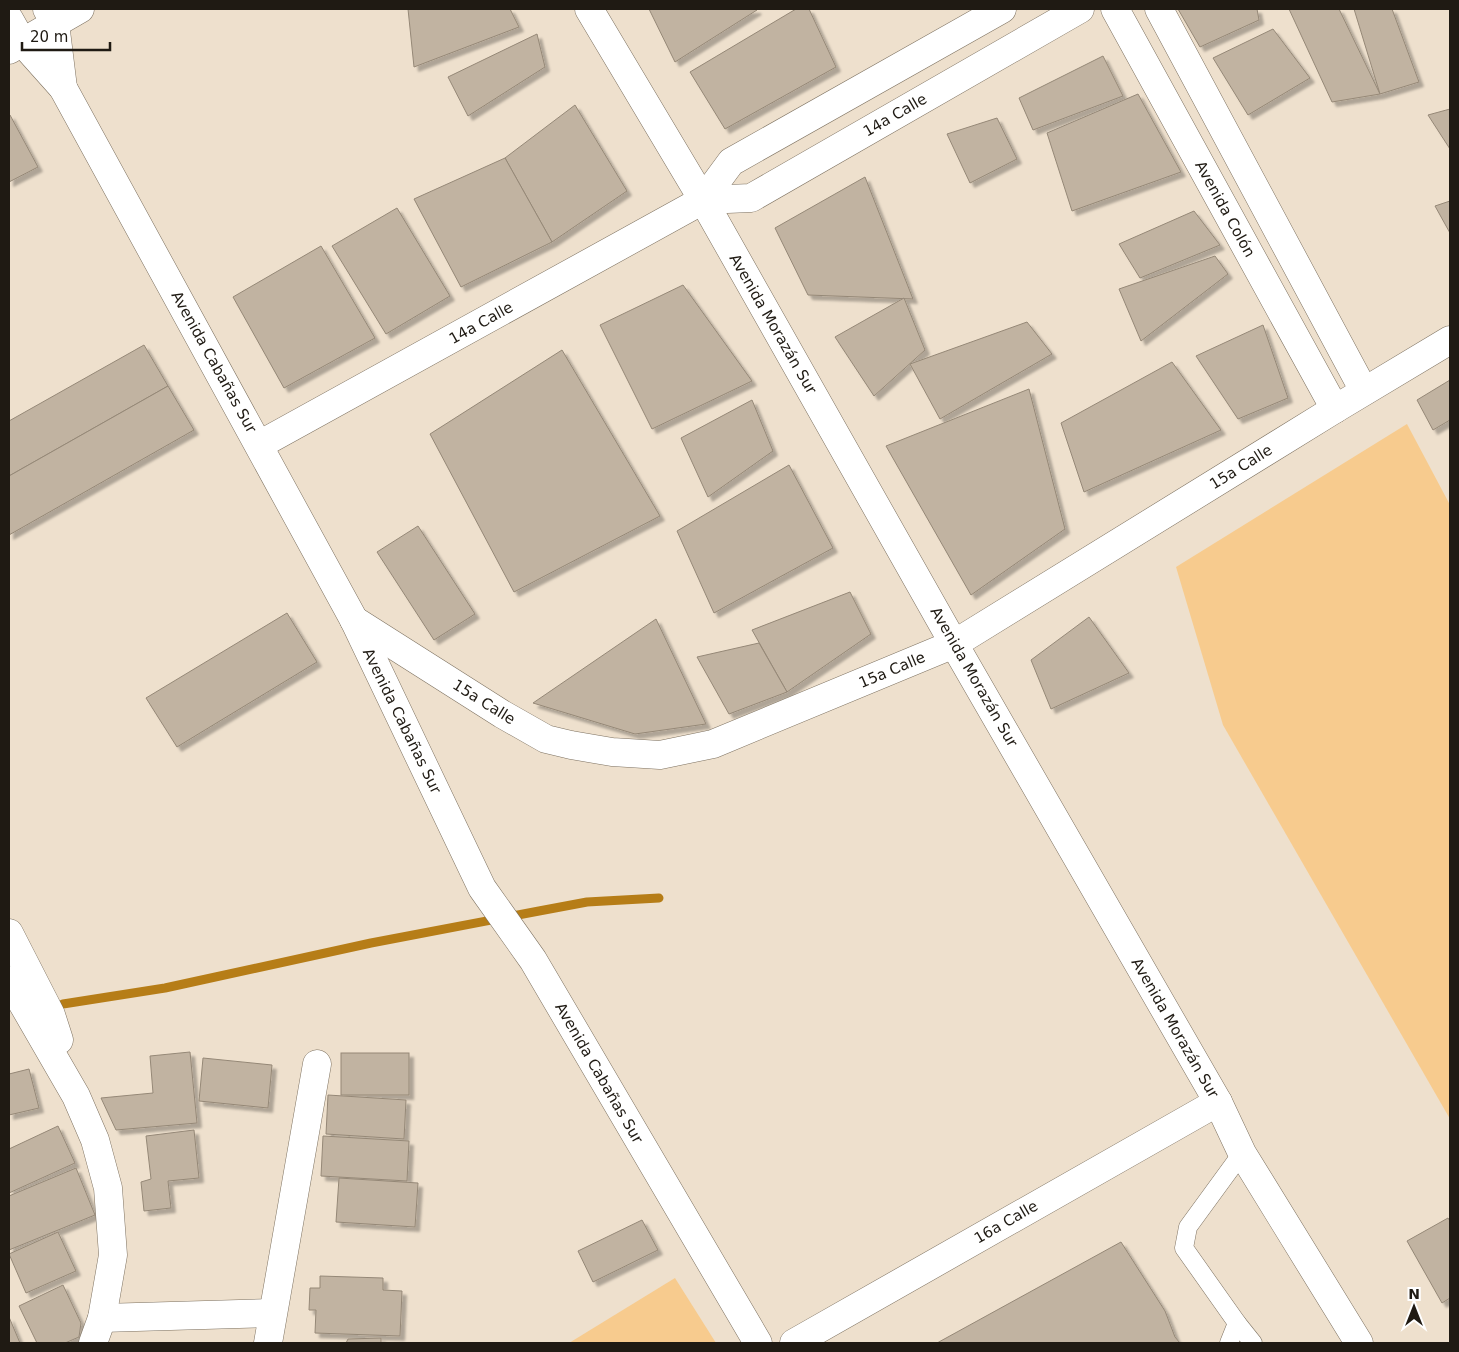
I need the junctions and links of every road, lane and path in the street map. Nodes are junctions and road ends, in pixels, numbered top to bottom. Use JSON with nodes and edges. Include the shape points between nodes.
{"nodes":[{"id":1,"x":80,"y":9,"type":"edge"},
{"id":2,"x":1002,"y":9,"type":"edge"},
{"id":3,"x":1080,"y":9,"type":"edge"},
{"id":4,"x":1115,"y":9,"type":"edge"},
{"id":5,"x":1159,"y":9,"type":"edge"},
{"id":6,"x":597,"y":11,"type":"edge"},
{"id":7,"x":51,"y":16,"type":"edge"},
{"id":8,"x":9,"y":19,"type":"edge"},
{"id":9,"x":16,"y":46,"type":"edge"},
{"id":10,"x":63,"y":88,"type":"junction"},
{"id":11,"x":703,"y":200,"type":"junction"},
{"id":12,"x":1450,"y":340,"type":"edge"},
{"id":13,"x":1364,"y":391,"type":"junction"},
{"id":14,"x":1335,"y":409,"type":"junction"},
{"id":15,"x":259,"y":445,"type":"junction"},
{"id":16,"x":354,"y":620,"type":"junction"},
{"id":17,"x":954,"y":644,"type":"junction"},
{"id":18,"x":9,"y":933,"type":"edge"},
{"id":19,"x":9,"y":980,"type":"edge"},
{"id":20,"x":317,"y":1064,"type":"dead end"},
{"id":21,"x":76,"y":1096,"type":"junction"},
{"id":22,"x":1218,"y":1102,"type":"junction"},
{"id":23,"x":1242,"y":1153,"type":"junction"},
{"id":24,"x":272,"y":1313,"type":"junction"},
{"id":25,"x":102,"y":1318,"type":"junction"},
{"id":26,"x":1237,"y":1323,"type":"junction"},
{"id":27,"x":93,"y":1343,"type":"edge"},
{"id":28,"x":268,"y":1343,"type":"edge"},
{"id":29,"x":758,"y":1343,"type":"edge"},
{"id":30,"x":794,"y":1343,"type":"edge"},
{"id":31,"x":1230,"y":1343,"type":"edge"},
{"id":32,"x":1253,"y":1343,"type":"edge"},
{"id":33,"x":1359,"y":1343,"type":"edge"}],
"edges":[{"from":1,"to":7,"type":"street"},
{"from":2,"to":11,"type":"street","name":"14a Calle","via":[[731,162]]},
{"from":3,"to":11,"type":"street","name":"14a Calle","via":[[751,198]]},
{"from":4,"to":14,"type":"street","name":"Avenida Colón"},
{"from":5,"to":13,"type":"street"},
{"from":6,"to":11,"type":"street","name":"Avenida Morazán Sur"},
{"from":7,"to":9,"type":"street"},
{"from":7,"to":10,"type":"street","name":"Avenida Cabañas Sur"},
{"from":8,"to":9,"type":"street","name":"Avenida Cabañas Sur"},
{"from":9,"to":10,"type":"street","name":"Avenida Cabañas Sur"},
{"from":10,"to":15,"type":"street","name":"Avenida Cabañas Sur"},
{"from":11,"to":15,"type":"street","name":"14a Calle"},
{"from":11,"to":17,"type":"street","name":"Avenida Morazán Sur"},
{"from":12,"to":13,"type":"street","name":"15a Calle"},
{"from":13,"to":14,"type":"street","name":"15a Calle"},
{"from":14,"to":17,"type":"street","name":"15a Calle"},
{"from":15,"to":16,"type":"street","name":"Avenida Cabañas Sur"},
{"from":16,"to":17,"type":"street","name":"15a Calle","via":[[546,739],[612,752],[660,755],[713,744]]},
{"from":16,"to":29,"type":"street","name":"Avenida Cabañas Sur","via":[[482,888],[533,960]]},
{"from":17,"to":22,"type":"street","name":"Avenida Morazán Sur"},
{"from":18,"to":21,"type":"street","via":[[51,1015]]},
{"from":19,"to":21,"type":"street"},
{"from":20,"to":24,"type":"street"},
{"from":21,"to":25,"type":"street","via":[[95,1140],[108,1188],[113,1255]]},
{"from":22,"to":23,"type":"street","name":"Avenida Morazán Sur"},
{"from":22,"to":30,"type":"street","name":"16a Calle"},
{"from":23,"to":26,"type":"lane","via":[[1188,1227],[1184,1248]]},
{"from":23,"to":33,"type":"street","name":"Avenida Morazán Sur"},
{"from":24,"to":25,"type":"street"},
{"from":24,"to":28,"type":"street"},
{"from":25,"to":27,"type":"street"},
{"from":26,"to":31,"type":"lane"},
{"from":26,"to":32,"type":"lane"}]}
